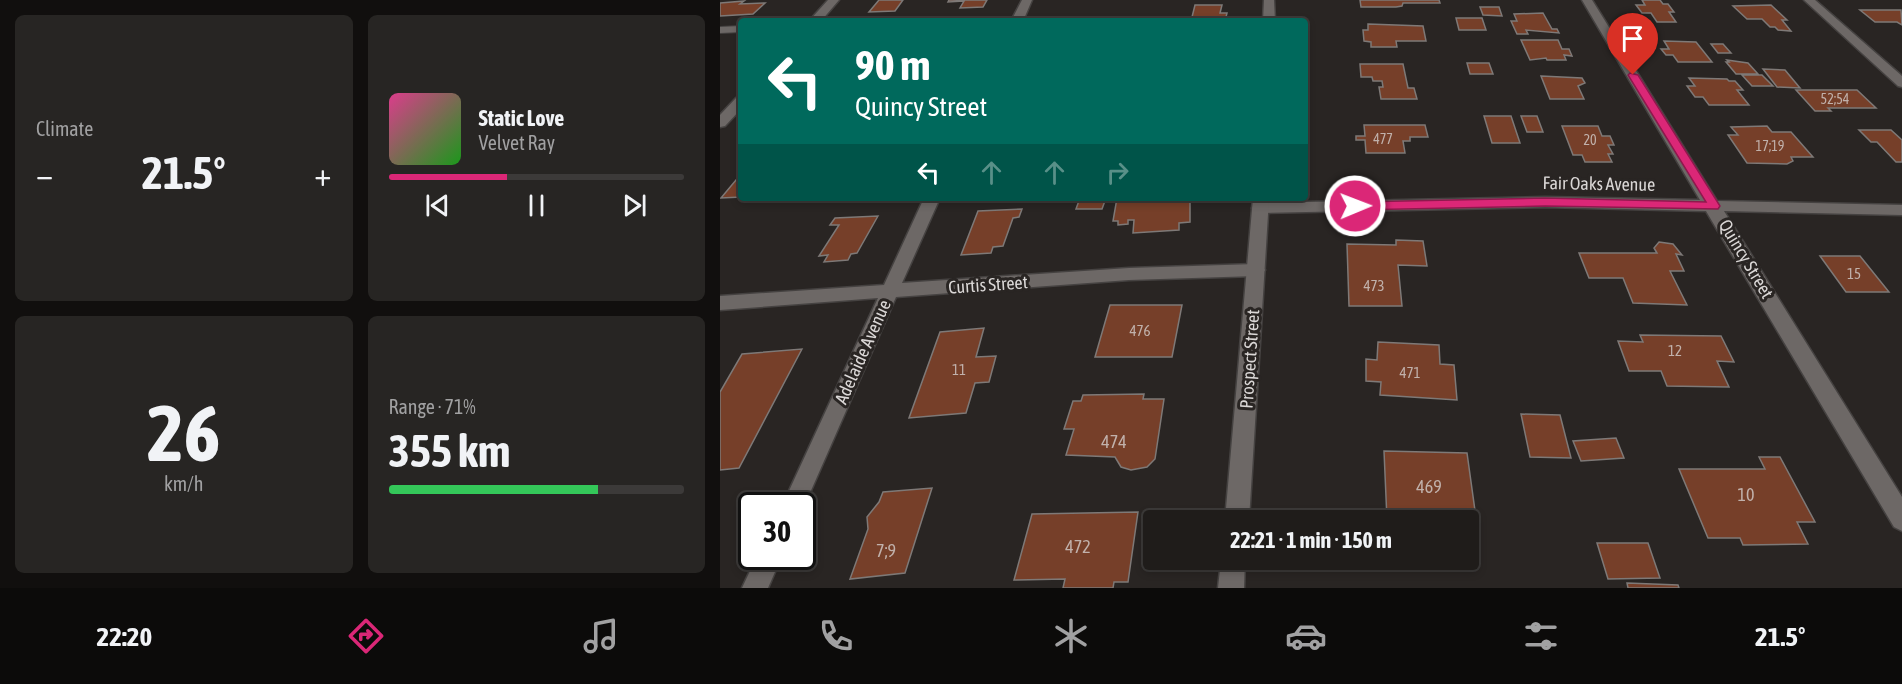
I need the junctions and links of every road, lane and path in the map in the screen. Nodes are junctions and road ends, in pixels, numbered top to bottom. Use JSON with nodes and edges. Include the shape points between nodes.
{"nodes":[{"id":1,"x":834,"y":0,"type":"edge"},
{"id":2,"x":1027,"y":0,"type":"edge"},
{"id":3,"x":1269,"y":0,"type":"edge"},
{"id":4,"x":1587,"y":0,"type":"edge"},
{"id":5,"x":1809,"y":0,"type":"edge"},
{"id":6,"x":818,"y":18,"type":"edge"},
{"id":7,"x":1018,"y":18,"type":"edge"},
{"id":8,"x":1269,"y":18,"type":"edge"},
{"id":9,"x":738,"y":29,"type":"edge"},
{"id":10,"x":720,"y":30,"type":"edge"},
{"id":11,"x":1902,"y":83,"type":"edge"},
{"id":12,"x":738,"y":104,"type":"edge"},
{"id":13,"x":720,"y":123,"type":"edge"},
{"id":14,"x":931,"y":201,"type":"edge"},
{"id":15,"x":1260,"y":203,"type":"edge"},
{"id":16,"x":1714,"y":206,"type":"junction"},
{"id":17,"x":1902,"y":210,"type":"edge"},
{"id":18,"x":1256,"y":270,"type":"junction"},
{"id":19,"x":890,"y":292,"type":"junction"},
{"id":20,"x":720,"y":303,"type":"edge"},
{"id":21,"x":799,"y":492,"type":"edge"},
{"id":22,"x":1238,"y":510,"type":"edge"},
{"id":23,"x":1902,"y":519,"type":"edge"},
{"id":24,"x":763,"y":570,"type":"edge"},
{"id":25,"x":1232,"y":570,"type":"edge"},
{"id":26,"x":755,"y":588,"type":"edge"},
{"id":27,"x":1231,"y":588,"type":"edge"}],
"edges":[{"from":1,"to":6,"type":"street"},
{"from":2,"to":7,"type":"street"},
{"from":3,"to":8,"type":"street"},
{"from":4,"to":16,"type":"street","name":"Quincy Street"},
{"from":5,"to":11,"type":"street"},
{"from":9,"to":10,"type":"lane"},
{"from":12,"to":13,"type":"street"},
{"from":14,"to":19,"type":"street","name":"Adelaide Avenue"},
{"from":15,"to":16,"type":"street","name":"Fair Oaks Avenue"},
{"from":15,"to":18,"type":"street","name":"Prospect Street"},
{"from":16,"to":17,"type":"street","name":"Fair Oaks Avenue"},
{"from":16,"to":23,"type":"street","name":"Quincy Street"},
{"from":18,"to":19,"type":"street","name":"Curtis Street","via":[[1129,274]]},
{"from":18,"to":22,"type":"street","name":"Prospect Street"},
{"from":19,"to":20,"type":"street","name":"Curtis Street"},
{"from":19,"to":21,"type":"street","name":"Adelaide Avenue"},
{"from":24,"to":26,"type":"street"},
{"from":25,"to":27,"type":"street"}]}
